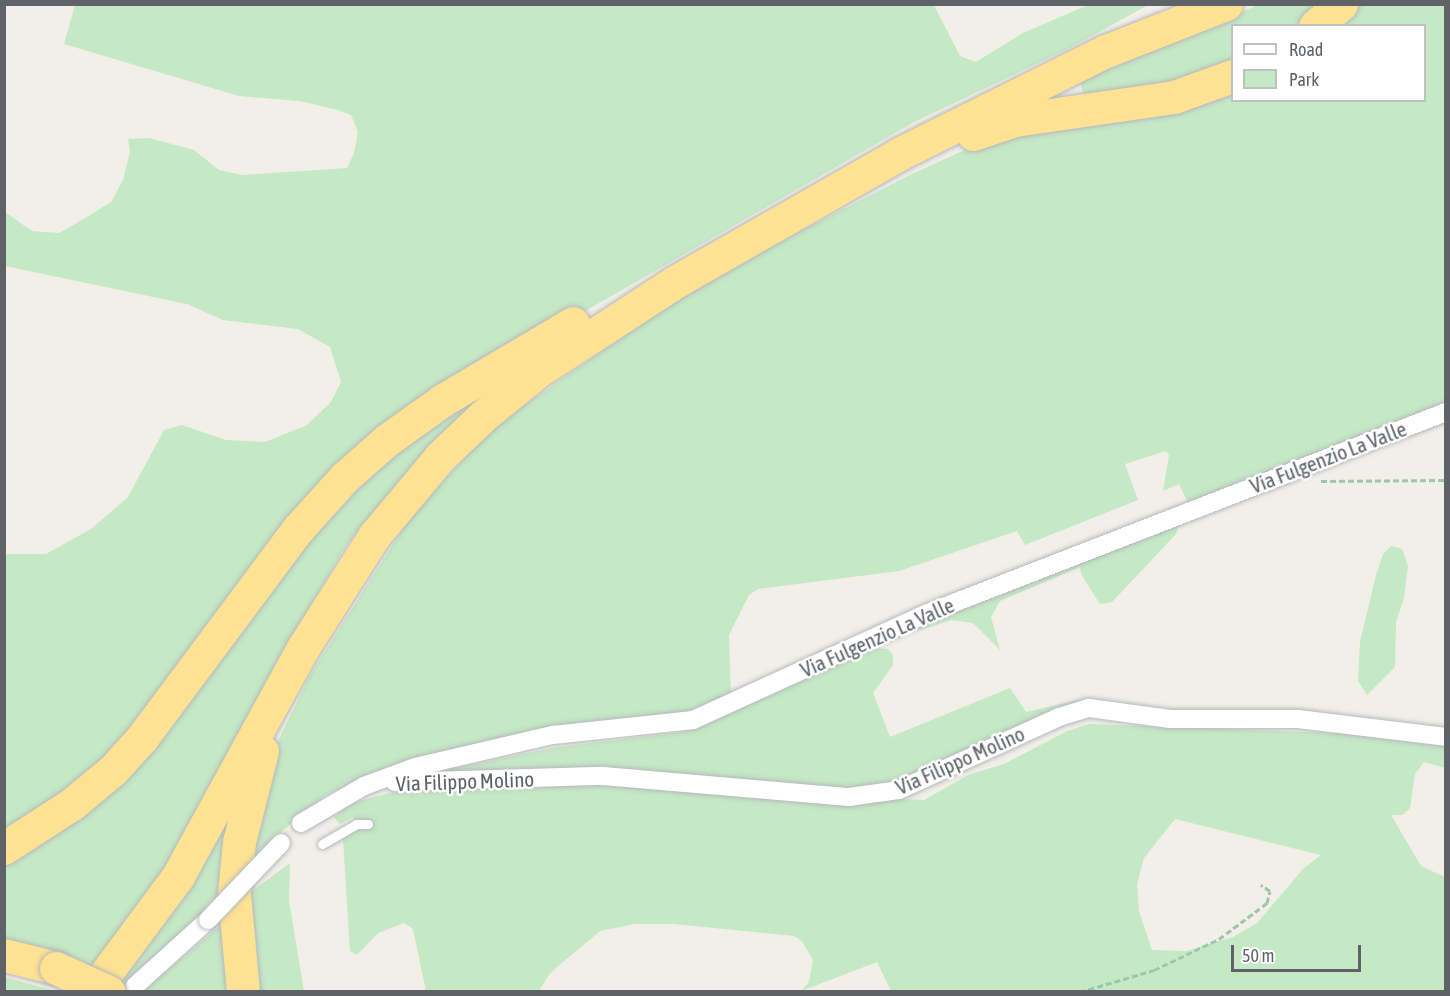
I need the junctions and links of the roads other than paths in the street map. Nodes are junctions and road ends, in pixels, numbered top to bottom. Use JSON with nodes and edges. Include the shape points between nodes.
{"nodes":[{"id":1,"x":1164,"y":4,"type":"edge"},
{"id":2,"x":1226,"y":4,"type":"edge"},
{"id":3,"x":1341,"y":4,"type":"edge"},
{"id":4,"x":1317,"y":24,"type":"edge"},
{"id":5,"x":1231,"y":77,"type":"edge"},
{"id":6,"x":1002,"y":100,"type":"junction"},
{"id":7,"x":899,"y":154,"type":"junction"},
{"id":8,"x":727,"y":251,"type":"junction"},
{"id":9,"x":1446,"y":412,"type":"edge"},
{"id":10,"x":266,"y":715,"type":"junction"},
{"id":11,"x":1446,"y":737,"type":"edge"},
{"id":12,"x":363,"y":786,"type":"junction"},
{"id":13,"x":301,"y":823,"type":"dead end"},
{"id":14,"x":368,"y":824,"type":"dead end"},
{"id":15,"x":281,"y":843,"type":"dead end"},
{"id":16,"x":322,"y":843,"type":"dead end"},
{"id":17,"x":4,"y":848,"type":"edge"},
{"id":18,"x":9,"y":957,"type":"edge"},
{"id":19,"x":122,"y":989,"type":"edge"},
{"id":20,"x":92,"y":992,"type":"edge"},
{"id":21,"x":243,"y":992,"type":"edge"}],
"edges":[{"from":1,"to":6,"type":"highway","via":[[1077,47]]},
{"from":2,"to":6,"type":"highway","via":[[1106,51]]},
{"from":3,"to":4,"type":"highway"},
{"from":5,"to":7,"type":"highway","via":[[1174,97],[1014,120],[950,144]]},
{"from":6,"to":7,"type":"highway"},
{"from":7,"to":8,"type":"highway"},
{"from":8,"to":10,"type":"highway","via":[[537,372],[440,458],[374,536]]},
{"from":8,"to":17,"type":"highway","via":[[607,303],[443,400],[387,440],[344,478],[298,529],[168,709],[113,770],[72,804]]},
{"from":9,"to":12,"type":"street","name":"Via Fulgenzio La Valle","via":[[928,613],[693,720],[553,735],[415,767]]},
{"from":10,"to":20,"type":"highway","via":[[178,876]]},
{"from":10,"to":21,"type":"highway","via":[[263,747],[239,842],[234,893]]},
{"from":11,"to":12,"type":"street","name":"Via Filippo Molino","via":[[1298,719],[1170,719],[1089,708],[1059,717],[899,790],[849,796],[603,776],[432,778]]},
{"from":12,"to":13,"type":"street","name":"Via Fulgenzio La Valle"},
{"from":14,"to":16,"type":"lane","via":[[356,824]]},
{"from":15,"to":19,"type":"street","bridge":true,"via":[[208,920]]},
{"from":18,"to":19,"type":"highway","bridge":true}]}
